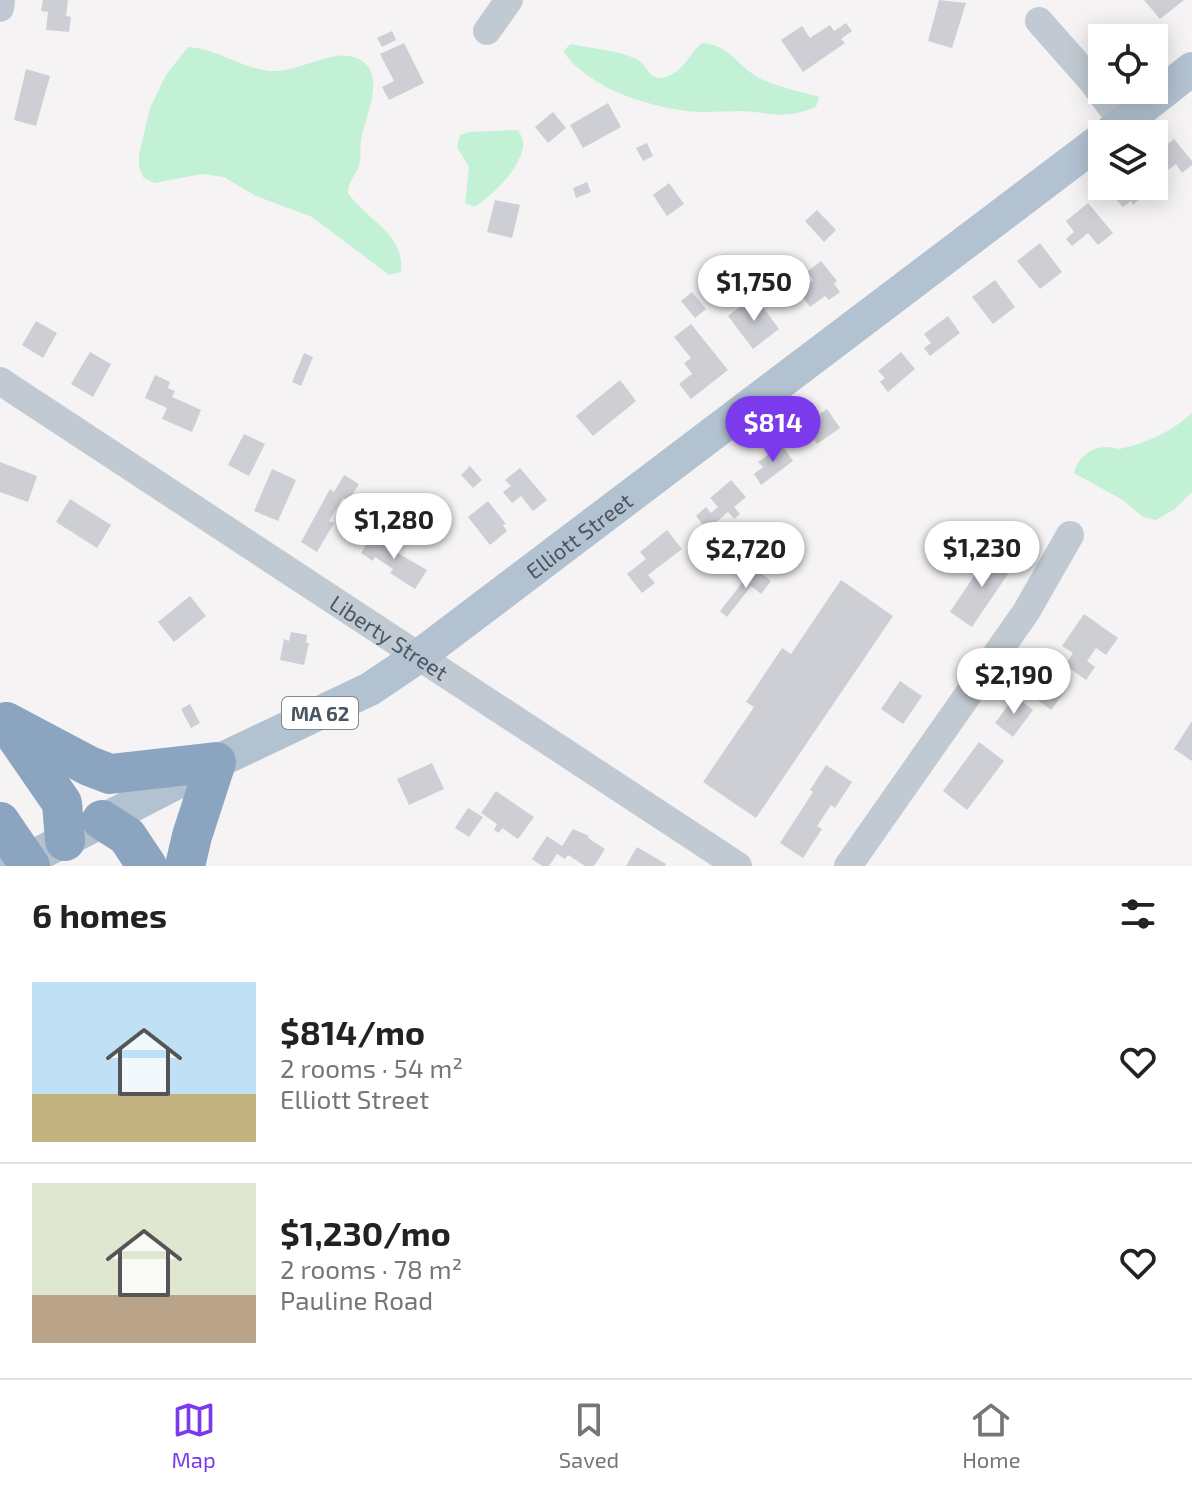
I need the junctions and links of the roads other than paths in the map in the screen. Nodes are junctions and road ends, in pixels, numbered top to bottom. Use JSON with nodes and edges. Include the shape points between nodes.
{"nodes":[{"id":1,"x":1,"y":0,"type":"edge"},
{"id":2,"x":509,"y":0,"type":"edge"},
{"id":3,"x":0,"y":8,"type":"edge"},
{"id":4,"x":1039,"y":21,"type":"dead end"},
{"id":5,"x":487,"y":31,"type":"dead end"},
{"id":6,"x":1192,"y":69,"type":"edge"},
{"id":7,"x":1107,"y":120,"type":"edge"},
{"id":8,"x":1126,"y":120,"type":"edge"},
{"id":9,"x":1088,"y":149,"type":"edge"},
{"id":10,"x":0,"y":381,"type":"edge"},
{"id":11,"x":1070,"y":535,"type":"dead end"},
{"id":12,"x":419,"y":656,"type":"junction"},
{"id":13,"x":3,"y":717,"type":"edge"},
{"id":14,"x":216,"y":762,"type":"junction"},
{"id":15,"x":102,"y":820,"type":"junction"},
{"id":16,"x":0,"y":822,"type":"edge"},
{"id":17,"x":65,"y":841,"type":"junction"},
{"id":18,"x":15,"y":866,"type":"edge"},
{"id":19,"x":30,"y":866,"type":"edge"},
{"id":20,"x":147,"y":866,"type":"edge"},
{"id":21,"x":185,"y":866,"type":"edge"},
{"id":22,"x":738,"y":866,"type":"edge"},
{"id":23,"x":848,"y":866,"type":"edge"}],
"edges":[{"from":1,"to":3,"type":"street"},
{"from":2,"to":5,"type":"street"},
{"from":4,"to":7,"type":"street","via":[[1092,81]]},
{"from":6,"to":8,"type":"main road","name":"Elliott Street","number":"MA 62"},
{"from":9,"to":12,"type":"main road","name":"Elliott Street","number":"MA 62"},
{"from":10,"to":12,"type":"street","name":"Liberty Street"},
{"from":11,"to":23,"type":"street","via":[[1026,612]]},
{"from":12,"to":14,"type":"main road","name":"Elliott Street","number":"MA 62","via":[[370,689]]},
{"from":12,"to":22,"type":"street","name":"Liberty Street"},
{"from":13,"to":14,"type":"highway","via":[[110,774]]},
{"from":13,"to":17,"type":"highway","via":[[62,803]]},
{"from":14,"to":15,"type":"main road","name":"Elliott Street","number":"MA 62"},
{"from":14,"to":21,"type":"highway"},
{"from":15,"to":17,"type":"main road","name":"Elliott Street","number":"MA 62"},
{"from":15,"to":20,"type":"highway","via":[[127,836]]},
{"from":16,"to":19,"type":"highway"},
{"from":17,"to":18,"type":"main road","name":"Elliott Street","number":"MA 62"}]}
